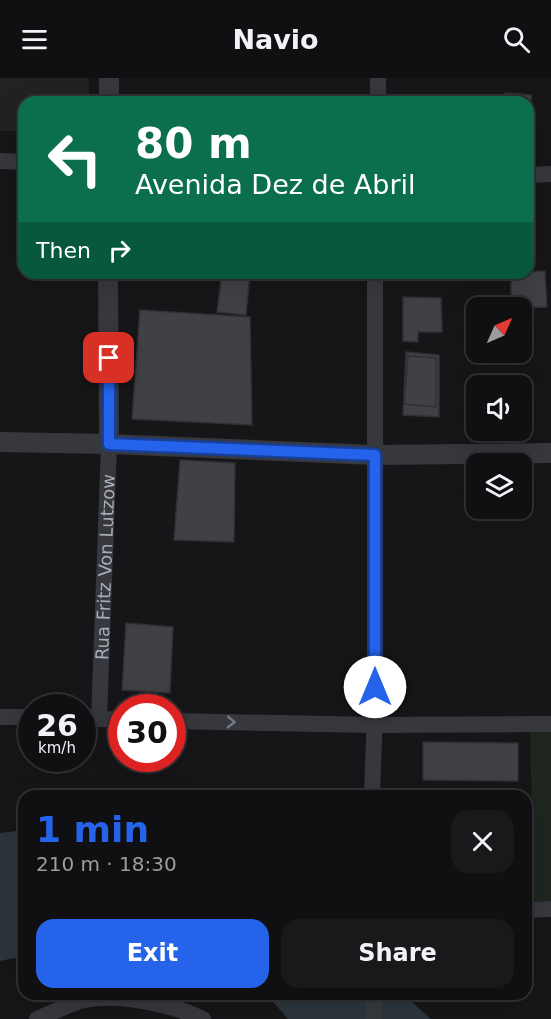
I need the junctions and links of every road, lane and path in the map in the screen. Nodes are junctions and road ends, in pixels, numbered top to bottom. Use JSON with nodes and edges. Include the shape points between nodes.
{"nodes":[{"id":1,"x":109,"y":78,"type":"edge"},
{"id":2,"x":378,"y":78,"type":"edge"},
{"id":3,"x":109,"y":96,"type":"edge"},
{"id":4,"x":378,"y":96,"type":"edge"},
{"id":5,"x":0,"y":161,"type":"edge"},
{"id":6,"x":18,"y":162,"type":"edge"},
{"id":7,"x":551,"y":174,"type":"edge"},
{"id":8,"x":534,"y":175,"type":"edge"},
{"id":9,"x":108,"y":279,"type":"edge"},
{"id":10,"x":375,"y":279,"type":"edge"},
{"id":11,"x":0,"y":442,"type":"edge"},
{"id":12,"x":109,"y":444,"type":"junction"},
{"id":13,"x":551,"y":453,"type":"edge"},
{"id":14,"x":375,"y":455,"type":"junction"},
{"id":15,"x":93,"y":694,"type":"edge"},
{"id":16,"x":0,"y":717,"type":"edge"},
{"id":17,"x":18,"y":717,"type":"edge"},
{"id":18,"x":186,"y":721,"type":"edge"},
{"id":19,"x":551,"y":724,"type":"edge"},
{"id":20,"x":374,"y":725,"type":"junction"},
{"id":21,"x":372,"y":790,"type":"edge"},
{"id":22,"x":551,"y":909,"type":"edge"},
{"id":23,"x":532,"y":910,"type":"edge"},
{"id":24,"x":108,"y":1000,"type":"edge"},
{"id":25,"x":139,"y":1000,"type":"edge"},
{"id":26,"x":374,"y":1000,"type":"edge"},
{"id":27,"x":82,"y":1001,"type":"junction"},
{"id":28,"x":37,"y":1019,"type":"edge"},
{"id":29,"x":82,"y":1019,"type":"edge"},
{"id":30,"x":203,"y":1019,"type":"edge"},
{"id":31,"x":373,"y":1019,"type":"edge"}],
"edges":[{"from":1,"to":3,"type":"street"},
{"from":2,"to":4,"type":"street"},
{"from":5,"to":6,"type":"street"},
{"from":7,"to":8,"type":"street"},
{"from":9,"to":12,"type":"street","name":"Rua Fritz Von Lutzow"},
{"from":10,"to":14,"type":"street"},
{"from":11,"to":12,"type":"street"},
{"from":12,"to":14,"type":"street"},
{"from":12,"to":15,"type":"street","name":"Rua Fritz Von Lutzow"},
{"from":13,"to":14,"type":"street"},
{"from":14,"to":20,"type":"street"},
{"from":16,"to":17,"type":"street"},
{"from":18,"to":20,"type":"street","one_way":true},
{"from":19,"to":20,"type":"street"},
{"from":20,"to":21,"type":"street"},
{"from":22,"to":23,"type":"street"},
{"from":24,"to":27,"type":"street"},
{"from":25,"to":30,"type":"street","via":[[181,1009]]},
{"from":26,"to":31,"type":"street"},
{"from":27,"to":28,"type":"street"},
{"from":27,"to":29,"type":"street"}]}
